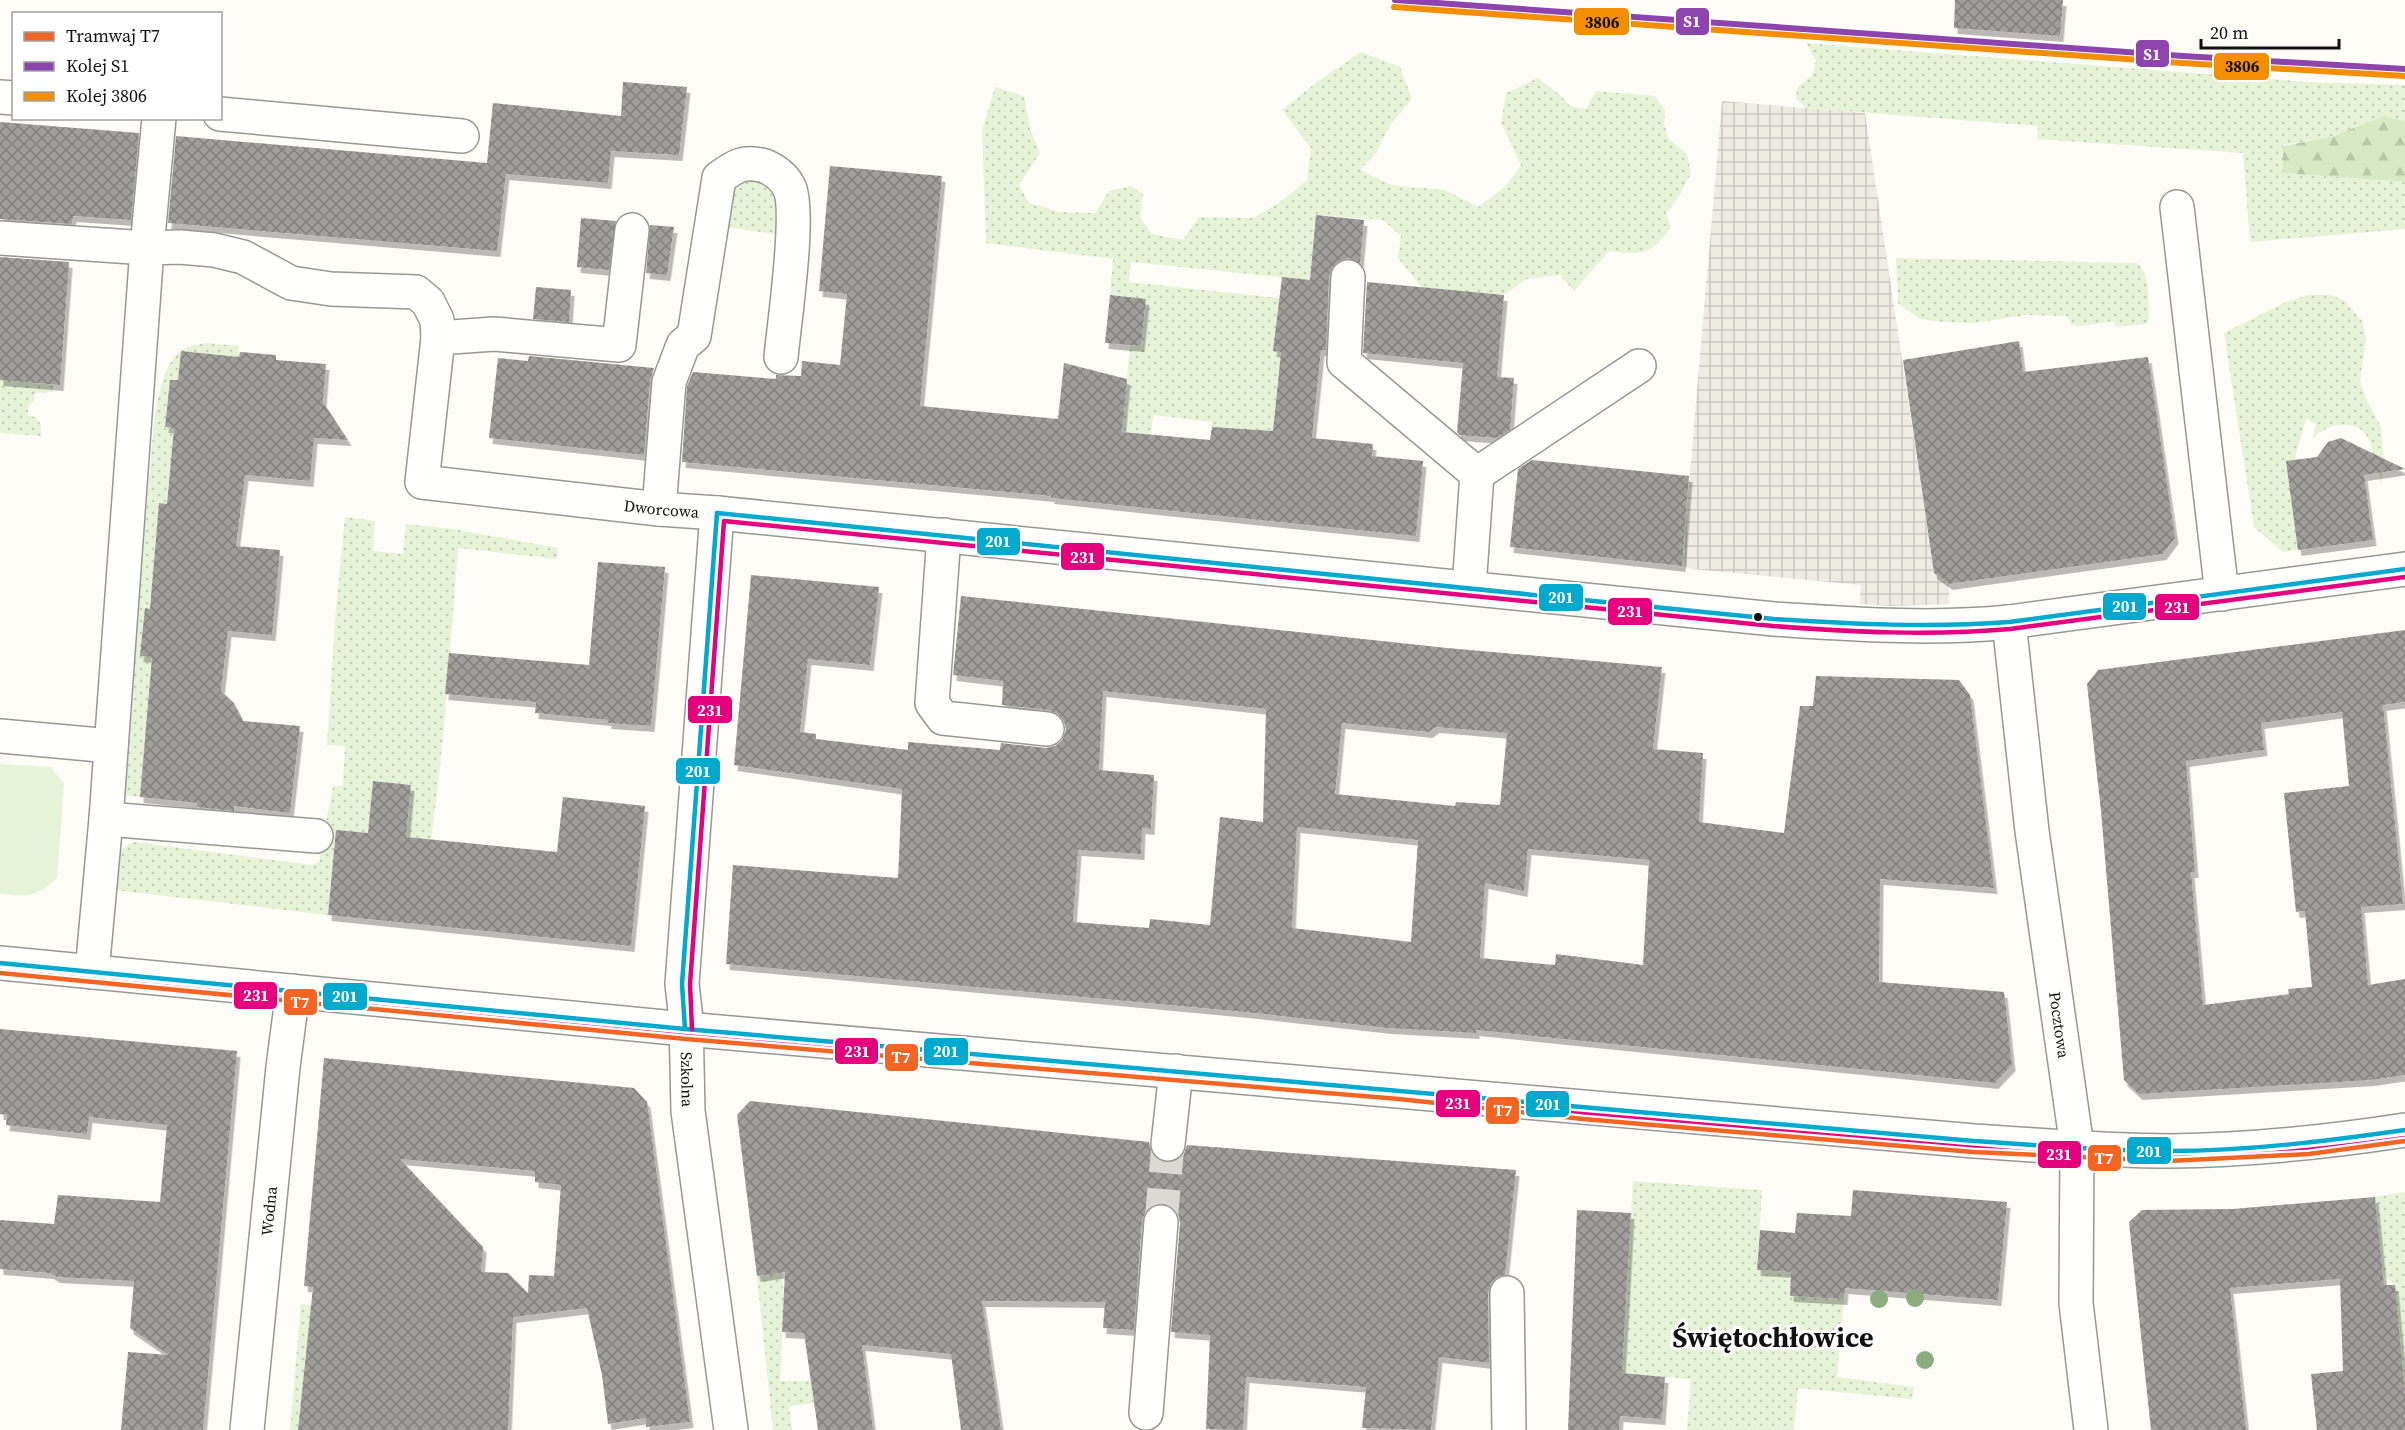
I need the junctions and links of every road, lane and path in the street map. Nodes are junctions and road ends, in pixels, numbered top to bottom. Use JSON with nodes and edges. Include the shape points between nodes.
{"nodes":[{"id":1,"x":222,"y":114,"type":"edge"},
{"id":2,"x":159,"y":120,"type":"edge"},
{"id":3,"x":462,"y":136,"type":"dead end"},
{"id":4,"x":2177,"y":207,"type":"dead end"},
{"id":5,"x":632,"y":230,"type":"dead end"},
{"id":6,"x":0,"y":238,"type":"edge"},
{"id":7,"x":147,"y":248,"type":"junction"},
{"id":8,"x":1348,"y":278,"type":"dead end"},
{"id":9,"x":438,"y":338,"type":"junction"},
{"id":10,"x":781,"y":357,"type":"dead end"},
{"id":11,"x":1639,"y":366,"type":"dead end"},
{"id":12,"x":1477,"y":474,"type":"junction"},
{"id":13,"x":659,"y":509,"type":"junction"},
{"id":14,"x":717,"y":513,"type":"junction"},
{"id":15,"x":944,"y":535,"type":"junction"},
{"id":16,"x":2405,"y":569,"type":"edge"},
{"id":17,"x":1469,"y":588,"type":"junction"},
{"id":18,"x":2223,"y":594,"type":"junction"},
{"id":19,"x":2009,"y":622,"type":"junction"},
{"id":20,"x":1047,"y":729,"type":"dead end"},
{"id":21,"x":0,"y":736,"type":"edge"},
{"id":22,"x":111,"y":746,"type":"junction"},
{"id":23,"x":106,"y":819,"type":"junction"},
{"id":24,"x":316,"y":836,"type":"dead end"},
{"id":25,"x":0,"y":963,"type":"edge"},
{"id":26,"x":92,"y":972,"type":"junction"},
{"id":27,"x":293,"y":991,"type":"junction"},
{"id":28,"x":685,"y":1029,"type":"junction"},
{"id":29,"x":1176,"y":1071,"type":"junction"},
{"id":30,"x":2405,"y":1130,"type":"edge"},
{"id":31,"x":1168,"y":1144,"type":"tunnel mouth"},
{"id":32,"x":2077,"y":1147,"type":"junction"},
{"id":33,"x":1161,"y":1222,"type":"tunnel mouth"},
{"id":34,"x":1508,"y":1293,"type":"dead end"},
{"id":35,"x":1146,"y":1413,"type":"dead end"},
{"id":36,"x":247,"y":1430,"type":"edge"},
{"id":37,"x":731,"y":1430,"type":"edge"},
{"id":38,"x":1509,"y":1430,"type":"edge"},
{"id":39,"x":2091,"y":1430,"type":"edge"}],
"edges":[{"from":1,"to":3,"type":"street"},
{"from":2,"to":7,"type":"street"},
{"from":4,"to":18,"type":"street"},
{"from":5,"to":9,"type":"street","via":[[619,345],[494,334]]},
{"from":6,"to":7,"type":"street"},
{"from":7,"to":9,"type":"street","via":[[214,250],[243,257],[291,283],[331,289],[416,292],[428,302],[437,320]]},
{"from":7,"to":22,"type":"street"},
{"from":8,"to":12,"type":"street","via":[[1344,362]]},
{"from":9,"to":13,"type":"street","name":"Dworcowa","via":[[422,482]]},
{"from":10,"to":13,"type":"street","via":[[794,212],[789,187],[774,170],[738,164],[719,178],[694,336],[683,345],[669,382]]},
{"from":11,"to":12,"type":"street"},
{"from":12,"to":17,"type":"street"},
{"from":13,"to":14,"type":"street","name":"Dworcowa"},
{"from":14,"to":15,"type":"street","name":"Dworcowa"},
{"from":14,"to":28,"type":"street","name":"Szkolna","via":[[682,984]]},
{"from":15,"to":17,"type":"street","name":"Dworcowa"},
{"from":15,"to":20,"type":"street","via":[[932,703],[943,718]]},
{"from":16,"to":18,"type":"street","name":"Dworcowa"},
{"from":17,"to":19,"type":"street","name":"Dworcowa","via":[[1773,619],[1961,627]]},
{"from":18,"to":19,"type":"street","name":"Dworcowa"},
{"from":19,"to":32,"type":"street","name":"Pocztowa","via":[[2032,831]]},
{"from":21,"to":22,"type":"street"},
{"from":22,"to":23,"type":"street"},
{"from":23,"to":24,"type":"street"},
{"from":23,"to":26,"type":"street"},
{"from":25,"to":26,"type":"street"},
{"from":26,"to":27,"type":"street"},
{"from":27,"to":28,"type":"street"},
{"from":27,"to":36,"type":"street","name":"Wodna"},
{"from":28,"to":29,"type":"street"},
{"from":28,"to":37,"type":"street","name":"Szkolna","via":[[688,1111]]},
{"from":29,"to":31,"type":"street"},
{"from":29,"to":32,"type":"street","via":[[1974,1142]]},
{"from":30,"to":32,"type":"street","via":[[2308,1144],[2233,1149]]},
{"from":32,"to":39,"type":"street","name":"Pocztowa","via":[[2076,1303]]},
{"from":33,"to":35,"type":"street"},
{"from":34,"to":38,"type":"street"}]}
